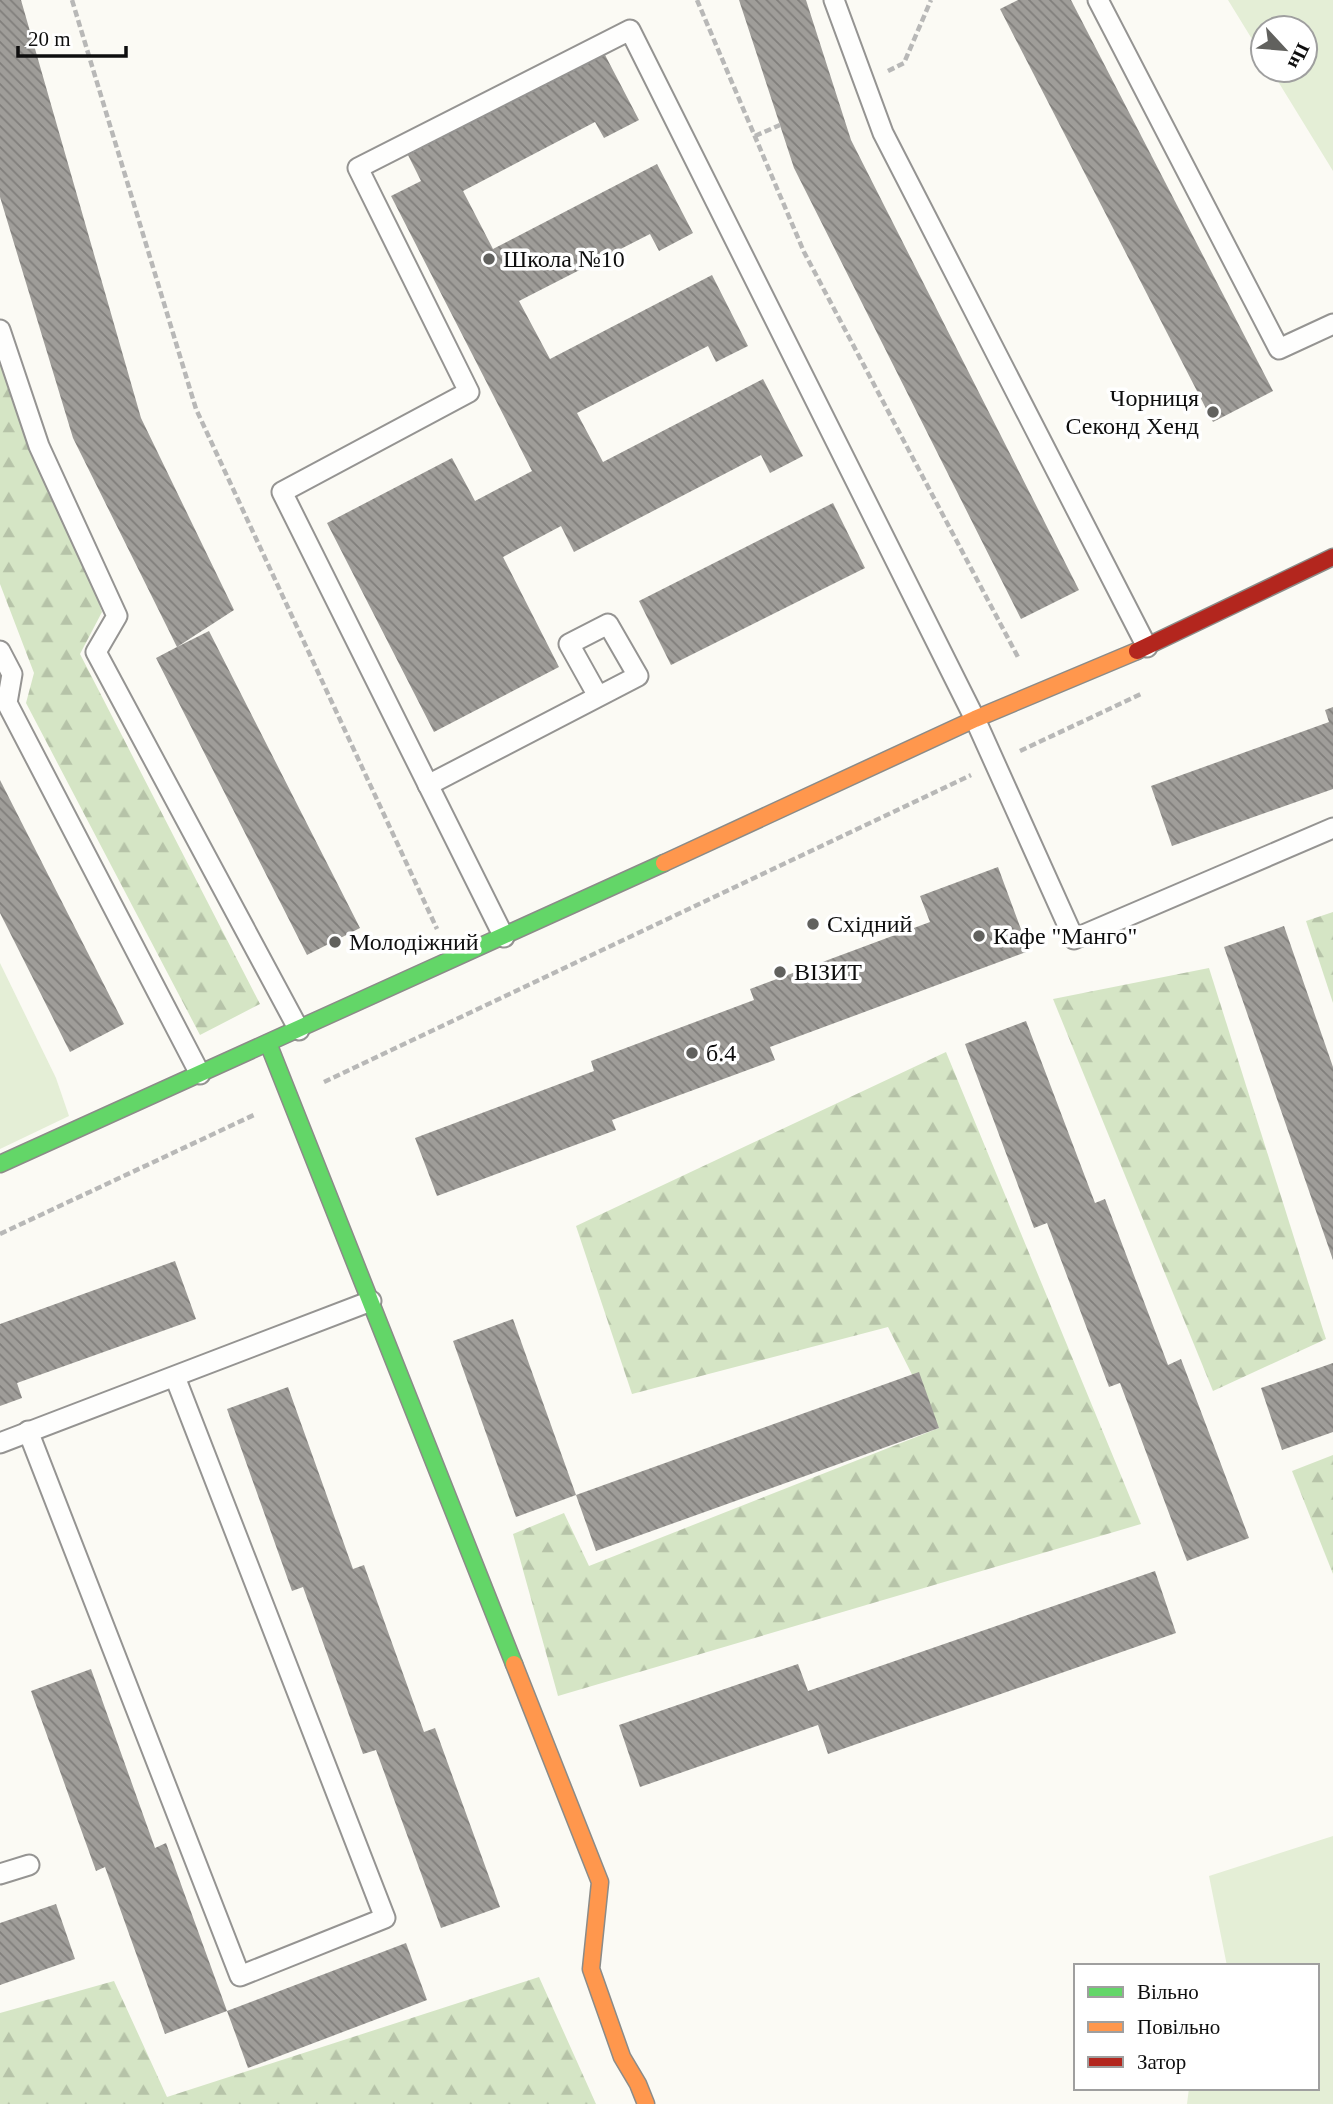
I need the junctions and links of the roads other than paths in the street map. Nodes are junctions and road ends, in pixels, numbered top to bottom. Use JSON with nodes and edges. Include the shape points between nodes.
{"nodes":[{"id":1,"x":834,"y":0,"type":"edge"},
{"id":2,"x":1098,"y":0,"type":"edge"},
{"id":3,"x":1333,"y":324,"type":"edge"},
{"id":4,"x":0,"y":330,"type":"edge"},
{"id":5,"x":1333,"y":557,"type":"edge"},
{"id":6,"x":1147,"y":647,"type":"junction"},
{"id":7,"x":0,"y":651,"type":"edge"},
{"id":8,"x":598,"y":696,"type":"dead end"},
{"id":9,"x":975,"y":719,"type":"junction"},
{"id":10,"x":428,"y":785,"type":"junction"},
{"id":11,"x":1333,"y":828,"type":"edge"},
{"id":12,"x":504,"y":937,"type":"junction"},
{"id":13,"x":299,"y":1030,"type":"junction"},
{"id":14,"x":268,"y":1043,"type":"junction"},
{"id":15,"x":200,"y":1074,"type":"junction"},
{"id":16,"x":0,"y":1164,"type":"edge"},
{"id":17,"x":371,"y":1301,"type":"junction"},
{"id":18,"x":175,"y":1377,"type":"junction"},
{"id":19,"x":28,"y":1430,"type":"junction"},
{"id":20,"x":0,"y":1443,"type":"edge"},
{"id":21,"x":29,"y":1865,"type":"dead end"},
{"id":22,"x":0,"y":1874,"type":"edge"},
{"id":23,"x":646,"y":2104,"type":"edge"}],
"edges":[{"from":1,"to":6,"type":"lane","via":[[883,133]]},
{"from":2,"to":3,"type":"lane","via":[[1279,349]]},
{"from":4,"to":13,"type":"lane","via":[[39,446],[117,616],[96,652]]},
{"from":5,"to":6,"type":"street"},
{"from":6,"to":9,"type":"street"},
{"from":7,"to":15,"type":"lane","via":[[12,674],[7,703]]},
{"from":8,"to":10,"type":"lane"},
{"from":9,"to":10,"type":"lane","via":[[630,30],[358,168],[469,392],[282,492]]},
{"from":9,"to":11,"type":"lane","via":[[1074,939]]},
{"from":9,"to":12,"type":"street"},
{"from":10,"to":12,"type":"lane"},
{"from":12,"to":13,"type":"street"},
{"from":13,"to":14,"type":"street"},
{"from":14,"to":15,"type":"street"},
{"from":14,"to":17,"type":"street"},
{"from":15,"to":16,"type":"street"},
{"from":17,"to":18,"type":"lane"},
{"from":17,"to":23,"type":"street","via":[[600,1882],[591,1969],[622,2057]]},
{"from":18,"to":19,"type":"lane"},
{"from":18,"to":19,"type":"lane","via":[[385,1919],[240,1976]]},
{"from":19,"to":20,"type":"lane"},
{"from":21,"to":22,"type":"lane"}]}
